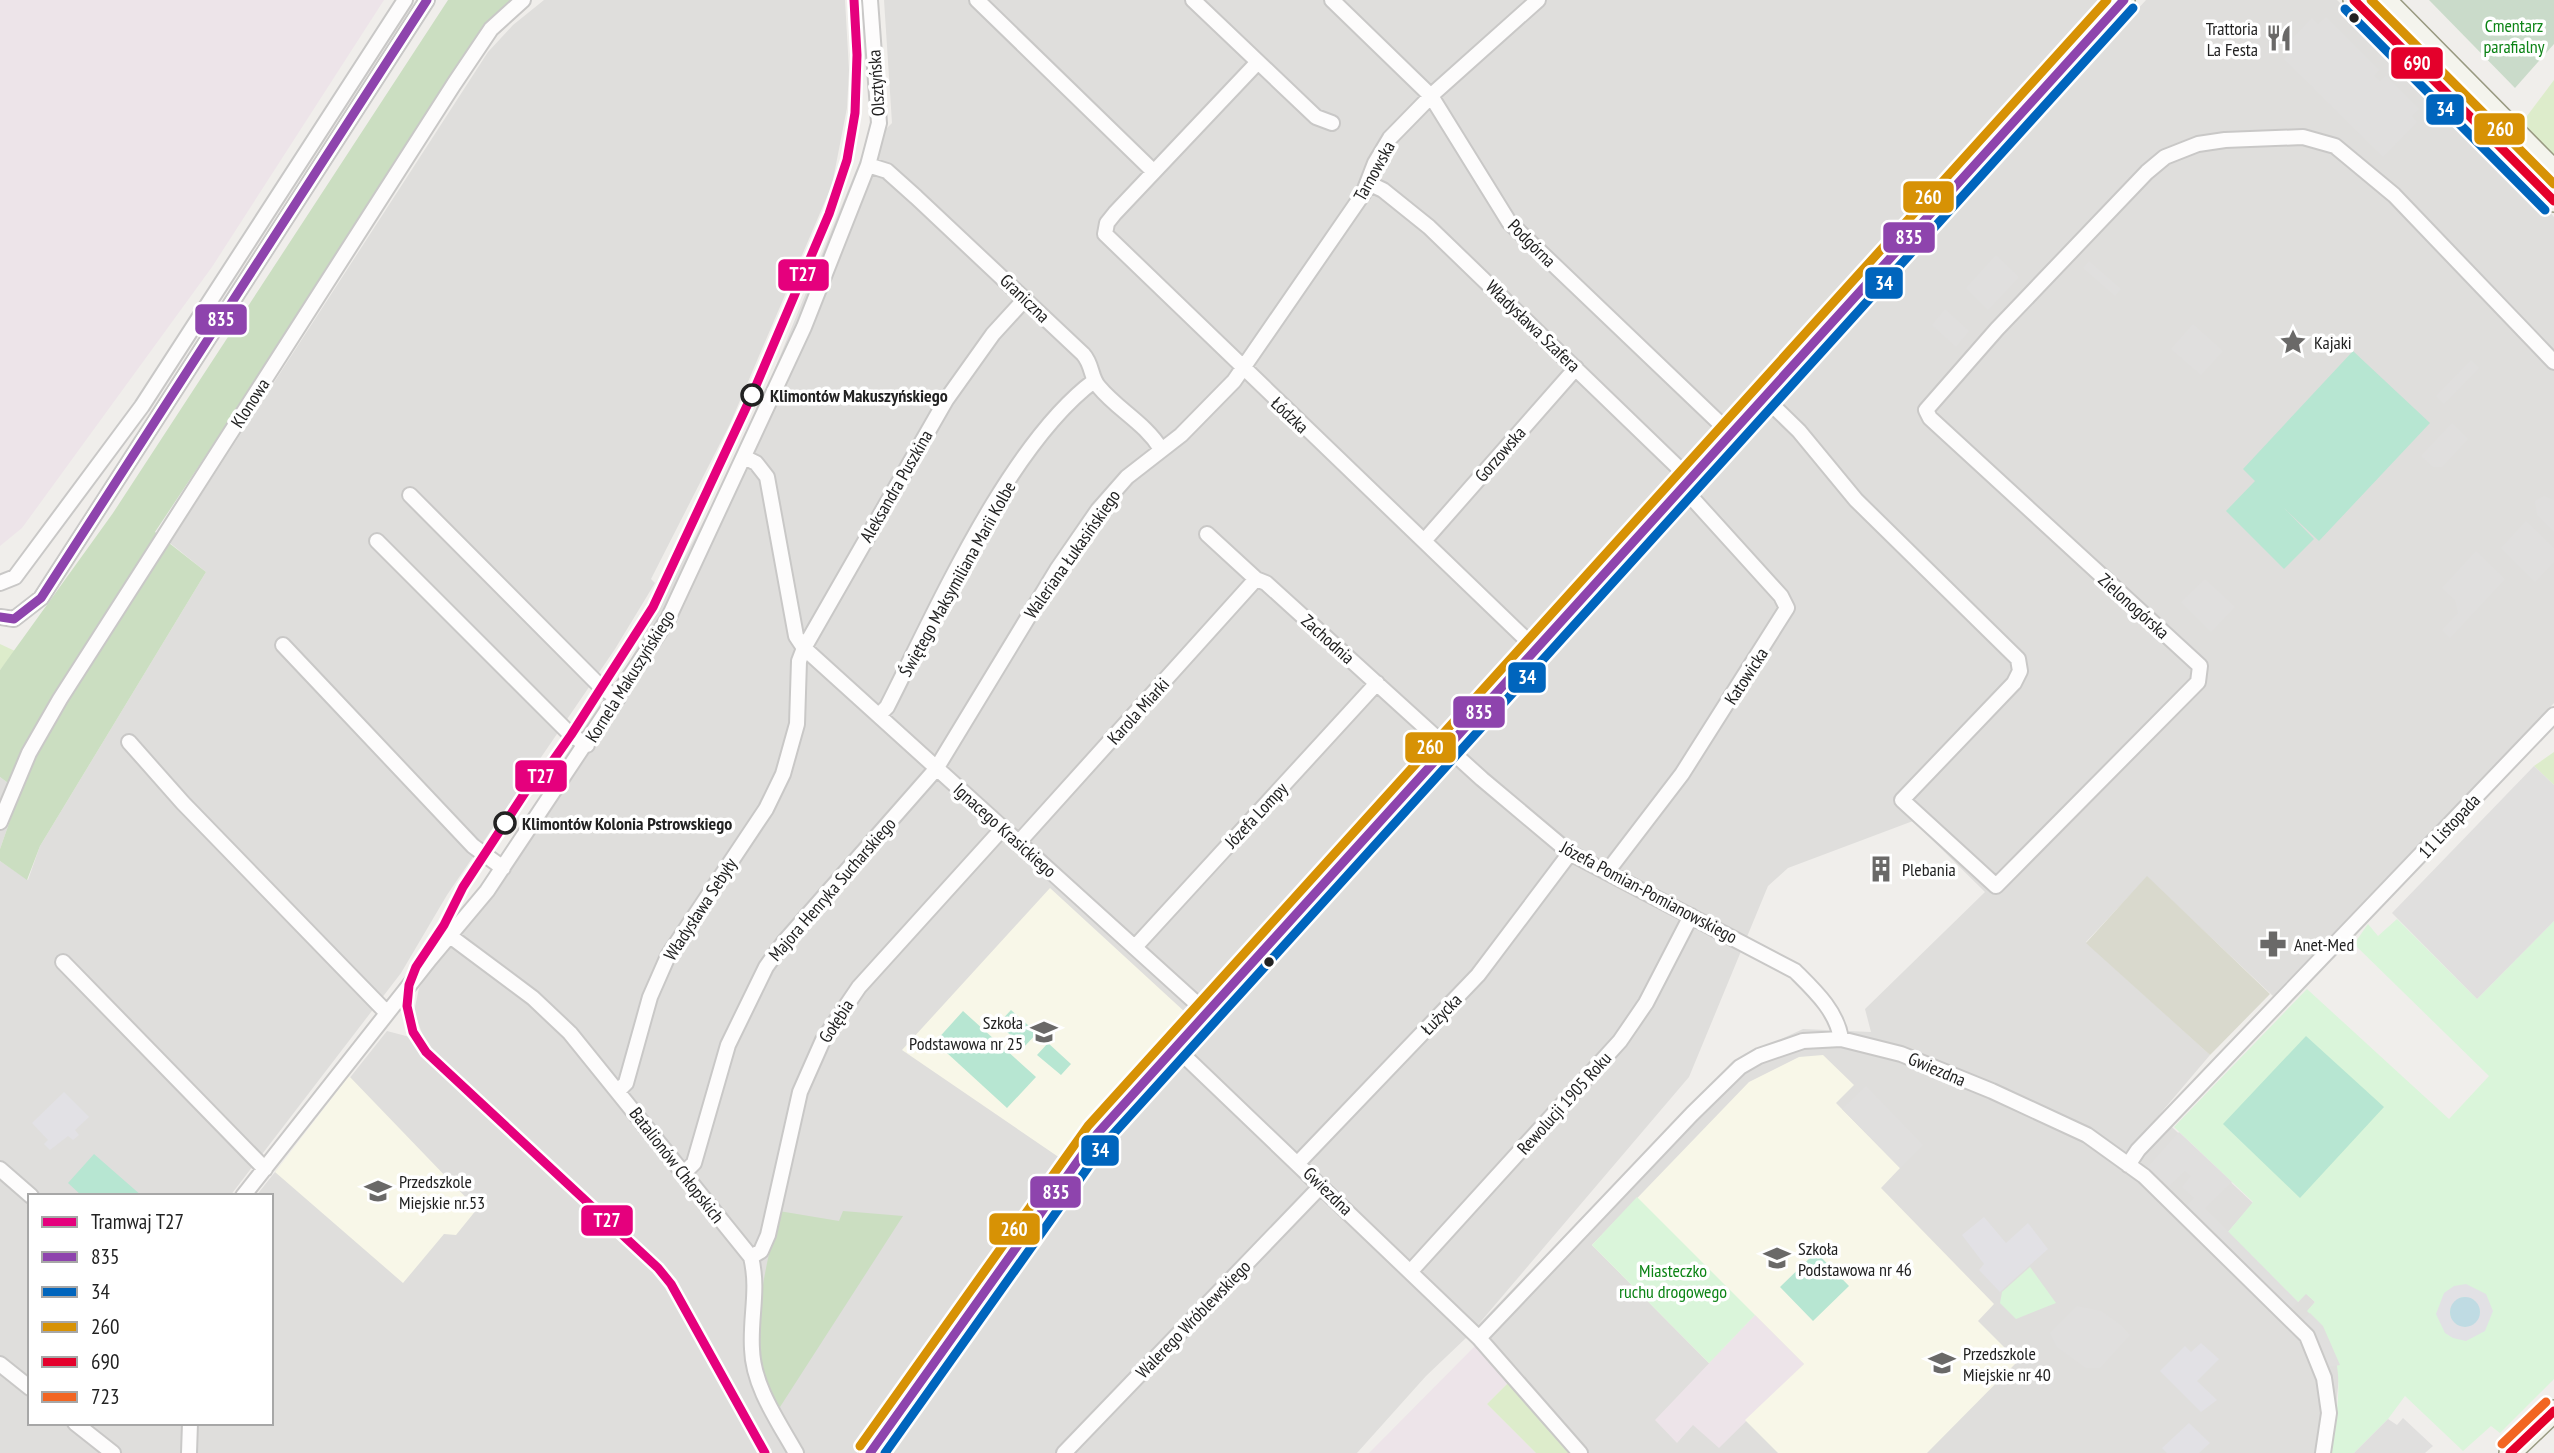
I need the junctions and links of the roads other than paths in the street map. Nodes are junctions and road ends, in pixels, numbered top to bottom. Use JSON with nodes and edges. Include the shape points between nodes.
{"nodes":[{"id":1,"x":405,"y":0,"type":"edge"},
{"id":2,"x":427,"y":0,"type":"edge"},
{"id":3,"x":523,"y":0,"type":"edge"},
{"id":4,"x":870,"y":0,"type":"edge"},
{"id":5,"x":977,"y":0,"type":"edge"},
{"id":6,"x":1193,"y":0,"type":"edge"},
{"id":7,"x":1332,"y":0,"type":"edge"},
{"id":8,"x":1538,"y":0,"type":"edge"},
{"id":9,"x":2124,"y":0,"type":"edge"},
{"id":10,"x":2354,"y":0,"type":"edge"},
{"id":11,"x":2385,"y":0,"type":"edge"},
{"id":12,"x":2430,"y":44,"type":"junction"},
{"id":13,"x":2414,"y":60,"type":"junction"},
{"id":14,"x":1257,"y":63,"type":"junction"},
{"id":15,"x":1431,"y":96,"type":"junction"},
{"id":16,"x":2507,"y":122,"type":"junction"},
{"id":17,"x":1332,"y":123,"type":"dead end"},
{"id":18,"x":2491,"y":138,"type":"junction"},
{"id":19,"x":868,"y":165,"type":"junction"},
{"id":20,"x":1153,"y":171,"type":"junction"},
{"id":21,"x":2554,"y":171,"type":"edge"},
{"id":22,"x":1368,"y":183,"type":"junction"},
{"id":23,"x":2554,"y":201,"type":"edge"},
{"id":24,"x":1025,"y":299,"type":"junction"},
{"id":25,"x":2554,"y":362,"type":"edge"},
{"id":26,"x":1576,"y":368,"type":"junction"},
{"id":27,"x":1241,"y":369,"type":"junction"},
{"id":28,"x":1094,"y":381,"type":"junction"},
{"id":29,"x":1765,"y":397,"type":"junction"},
{"id":30,"x":1731,"y":434,"type":"junction"},
{"id":31,"x":1161,"y":449,"type":"junction"},
{"id":32,"x":744,"y":457,"type":"junction"},
{"id":33,"x":1686,"y":483,"type":"junction"},
{"id":34,"x":410,"y":495,"type":"dead end"},
{"id":35,"x":1207,"y":534,"type":"dead end"},
{"id":36,"x":377,"y":541,"type":"dead end"},
{"id":37,"x":1424,"y":541,"type":"junction"},
{"id":38,"x":1256,"y":579,"type":"junction"},
{"id":39,"x":0,"y":583,"type":"edge"},
{"id":40,"x":0,"y":617,"type":"edge"},
{"id":41,"x":283,"y":645,"type":"dead end"},
{"id":42,"x":804,"y":648,"type":"junction"},
{"id":43,"x":1536,"y":649,"type":"junction"},
{"id":44,"x":1377,"y":683,"type":"junction"},
{"id":45,"x":618,"y":698,"type":"junction"},
{"id":46,"x":879,"y":715,"type":"junction"},
{"id":47,"x":2554,"y":715,"type":"edge"},
{"id":48,"x":129,"y":742,"type":"dead end"},
{"id":49,"x":587,"y":745,"type":"junction"},
{"id":50,"x":1448,"y":747,"type":"junction"},
{"id":51,"x":936,"y":769,"type":"junction"},
{"id":52,"x":0,"y":822,"type":"edge"},
{"id":53,"x":1003,"y":828,"type":"junction"},
{"id":54,"x":1019,"y":842,"type":"junction"},
{"id":55,"x":1570,"y":853,"type":"junction"},
{"id":56,"x":503,"y":869,"type":"junction"},
{"id":57,"x":1607,"y":872,"type":"junction"},
{"id":58,"x":1691,"y":916,"type":"junction"},
{"id":59,"x":450,"y":936,"type":"junction"},
{"id":60,"x":1135,"y":947,"type":"junction"},
{"id":61,"x":63,"y":962,"type":"dead end"},
{"id":62,"x":1206,"y":1012,"type":"junction"},
{"id":63,"x":387,"y":1013,"type":"junction"},
{"id":64,"x":1841,"y":1040,"type":"junction"},
{"id":65,"x":1175,"y":1047,"type":"junction"},
{"id":66,"x":619,"y":1090,"type":"junction"},
{"id":67,"x":1298,"y":1163,"type":"junction"},
{"id":68,"x":2128,"y":1165,"type":"junction"},
{"id":69,"x":0,"y":1169,"type":"edge"},
{"id":70,"x":265,"y":1169,"type":"junction"},
{"id":71,"x":684,"y":1173,"type":"junction"},
{"id":72,"x":1321,"y":1186,"type":"junction"},
{"id":73,"x":29,"y":1194,"type":"edge"},
{"id":74,"x":245,"y":1194,"type":"edge"},
{"id":75,"x":751,"y":1257,"type":"junction"},
{"id":76,"x":1411,"y":1271,"type":"junction"},
{"id":77,"x":1479,"y":1338,"type":"junction"},
{"id":78,"x":0,"y":1364,"type":"edge"},
{"id":79,"x":28,"y":1386,"type":"edge"},
{"id":80,"x":2554,"y":1411,"type":"edge"},
{"id":81,"x":78,"y":1425,"type":"edge"},
{"id":82,"x":190,"y":1425,"type":"edge"},
{"id":83,"x":113,"y":1453,"type":"edge"},
{"id":84,"x":189,"y":1453,"type":"edge"},
{"id":85,"x":796,"y":1453,"type":"edge"},
{"id":86,"x":870,"y":1453,"type":"edge"},
{"id":87,"x":1064,"y":1453,"type":"edge"},
{"id":88,"x":1580,"y":1453,"type":"edge"},
{"id":89,"x":2323,"y":1453,"type":"edge"},
{"id":90,"x":2510,"y":1453,"type":"edge"}],
"edges":[{"from":1,"to":39,"type":"street","via":[[142,406],[15,577]]},
{"from":2,"to":40,"type":"street","via":[[41,598],[14,619]]},
{"from":3,"to":52,"type":"street","name":"Klonowa","via":[[491,29],[454,84],[60,699],[29,753]]},
{"from":4,"to":19,"type":"street","name":"Olsztyńska","via":[[879,110]]},
{"from":5,"to":20,"type":"street"},
{"from":6,"to":14,"type":"street"},
{"from":7,"to":15,"type":"street","name":"Podgórna"},
{"from":8,"to":15,"type":"street","name":"Tarnowska"},
{"from":9,"to":29,"type":"street"},
{"from":10,"to":13,"type":"street"},
{"from":11,"to":12,"type":"street"},
{"from":12,"to":13,"type":"street"},
{"from":12,"to":16,"type":"street"},
{"from":13,"to":18,"type":"street"},
{"from":14,"to":17,"type":"street","via":[[1315,117]]},
{"from":14,"to":20,"type":"street","name":"Łódzka"},
{"from":15,"to":22,"type":"street","name":"Tarnowska","via":[[1390,138]]},
{"from":15,"to":30,"type":"street","name":"Podgórna","via":[[1509,222]]},
{"from":16,"to":18,"type":"street"},
{"from":16,"to":21,"type":"street"},
{"from":18,"to":23,"type":"street"},
{"from":19,"to":24,"type":"street","name":"Graniczna","via":[[887,171]]},
{"from":19,"to":32,"type":"street","name":"Kornela Makuszyńskiego","via":[[804,327]]},
{"from":20,"to":27,"type":"street","name":"Łódzka","via":[[1107,223],[1104,234]]},
{"from":22,"to":26,"type":"street","name":"Władysława Szafera","via":[[1429,227]]},
{"from":22,"to":27,"type":"street","name":"Tarnowska"},
{"from":24,"to":28,"type":"street","name":"Graniczna","via":[[1090,362]]},
{"from":24,"to":42,"type":"street","name":"Aleksandra Puszkina","via":[[993,334],[946,400]]},
{"from":25,"to":29,"type":"street","name":"Zielonogórska","via":[[2371,173],[2348,153],[2321,140],[2249,138],[2198,144],[2165,157],[2127,191],[1926,410],[2200,666],[2201,674],[1996,886],[1902,800],[2014,682],[2020,671],[2018,659],[1856,500]]},
{"from":26,"to":33,"type":"street","name":"Władysława Szafera"},
{"from":26,"to":37,"type":"street","name":"Gorzowska"},
{"from":27,"to":31,"type":"street","name":"Waleriana Łukasińskiego","via":[[1201,416]]},
{"from":27,"to":37,"type":"street","name":"Łódzka"},
{"from":28,"to":31,"type":"street","name":"Graniczna"},
{"from":28,"to":46,"type":"street","name":"Świętego Maksymiliana Marii Kolbe","via":[[1040,437],[998,498]]},
{"from":29,"to":30,"type":"street"},
{"from":30,"to":33,"type":"street"},
{"from":31,"to":51,"type":"street","name":"Waleriana Łukasińskiego","via":[[1112,493],[1058,568]]},
{"from":32,"to":42,"type":"street","name":"Władysława Sebyły","via":[[767,477],[796,636]]},
{"from":32,"to":45,"type":"street","name":"Kornela Makuszyńskiego","via":[[668,619]]},
{"from":33,"to":43,"type":"street"},
{"from":33,"to":57,"type":"street","name":"Katowicka","via":[[1782,596],[1787,608],[1682,774]]},
{"from":34,"to":45,"type":"street","via":[[602,688]]},
{"from":35,"to":38,"type":"street","name":"Zachodnia"},
{"from":36,"to":49,"type":"street","via":[[571,735]]},
{"from":37,"to":43,"type":"street","name":"Łódzka"},
{"from":38,"to":44,"type":"street","name":"Zachodnia"},
{"from":38,"to":54,"type":"street","name":"Karola Miarki"},
{"from":41,"to":56,"type":"street","via":[[473,846]]},
{"from":42,"to":46,"type":"street","name":"Ignacego Krasickiego"},
{"from":42,"to":66,"type":"street","name":"Władysława Sebyły","via":[[799,661],[797,724],[783,774],[766,809],[668,956],[650,997],[626,1083]]},
{"from":43,"to":50,"type":"street"},
{"from":44,"to":50,"type":"street","name":"Zachodnia"},
{"from":44,"to":60,"type":"street","name":"Józefa Lompy"},
{"from":45,"to":49,"type":"street","name":"Kornela Makuszyńskiego"},
{"from":46,"to":51,"type":"street","name":"Ignacego Krasickiego"},
{"from":47,"to":68,"type":"street","name":"11 Listopada"},
{"from":48,"to":63,"type":"street"},
{"from":49,"to":56,"type":"street","name":"Kornela Makuszyńskiego"},
{"from":50,"to":55,"type":"street","name":"Józefa Pomian-Pomianowskiego"},
{"from":50,"to":62,"type":"street"},
{"from":51,"to":53,"type":"street","name":"Ignacego Krasickiego"},
{"from":51,"to":71,"type":"street","name":"Majora Henryka Sucharskiego","via":[[766,967],[728,1045],[694,1163]]},
{"from":53,"to":54,"type":"street","name":"Ignacego Krasickiego"},
{"from":53,"to":75,"type":"street","name":"Gołębia","via":[[859,987],[823,1040],[800,1092],[768,1234],[761,1251]]},
{"from":54,"to":60,"type":"street","name":"Ignacego Krasickiego"},
{"from":55,"to":57,"type":"street","name":"Józefa Pomian-Pomianowskiego"},
{"from":55,"to":67,"type":"street","name":"Łużycka","via":[[1478,975]]},
{"from":56,"to":59,"type":"street","name":"Kornela Makuszyńskiego"},
{"from":57,"to":58,"type":"street","name":"Józefa Pomian-Pomianowskiego"},
{"from":58,"to":64,"type":"street","name":"Józefa Pomian-Pomianowskiego","via":[[1795,971],[1824,1002]]},
{"from":58,"to":76,"type":"street","name":"Rewolucji 1905 Roku","via":[[1646,1003],[1620,1041]]},
{"from":59,"to":63,"type":"street","name":"Kornela Makuszyńskiego"},
{"from":59,"to":66,"type":"street","name":"Batalionów Chłopskich","via":[[533,998]]},
{"from":60,"to":62,"type":"street","name":"Ignacego Krasickiego"},
{"from":61,"to":70,"type":"street"},
{"from":62,"to":65,"type":"street"},
{"from":63,"to":70,"type":"street","name":"Kornela Makuszyńskiego"},
{"from":64,"to":68,"type":"street","name":"Gwiezdna","via":[[1901,1054],[1992,1091],[2087,1135]]},
{"from":64,"to":77,"type":"street","name":"Gwiezdna","via":[[1802,1041],[1740,1067]]},
{"from":65,"to":67,"type":"street","name":"Gwiezdna"},
{"from":65,"to":86,"type":"street","via":[[1068,1171]]},
{"from":66,"to":71,"type":"street","name":"Batalionów Chłopskich"},
{"from":67,"to":72,"type":"street","name":"Gwiezdna"},
{"from":68,"to":89,"type":"street","name":"Gwiezdna","via":[[2189,1216],[2307,1336],[2325,1378],[2329,1413]]},
{"from":69,"to":73,"type":"street"},
{"from":70,"to":74,"type":"street","name":"Kornela Makuszyńskiego"},
{"from":71,"to":75,"type":"street","name":"Batalionów Chłopskich"},
{"from":72,"to":76,"type":"street","name":"Gwiezdna"},
{"from":72,"to":87,"type":"street","name":"Walerego Wróblewskiego"},
{"from":75,"to":85,"type":"street","name":"Batalionów Chłopskich","via":[[757,1281],[754,1366]]},
{"from":76,"to":77,"type":"street","name":"Gwiezdna"},
{"from":77,"to":88,"type":"street","name":"Gwiezdna"},
{"from":78,"to":79,"type":"street"},
{"from":80,"to":90,"type":"street"},
{"from":81,"to":83,"type":"street"},
{"from":82,"to":84,"type":"street"}]}
